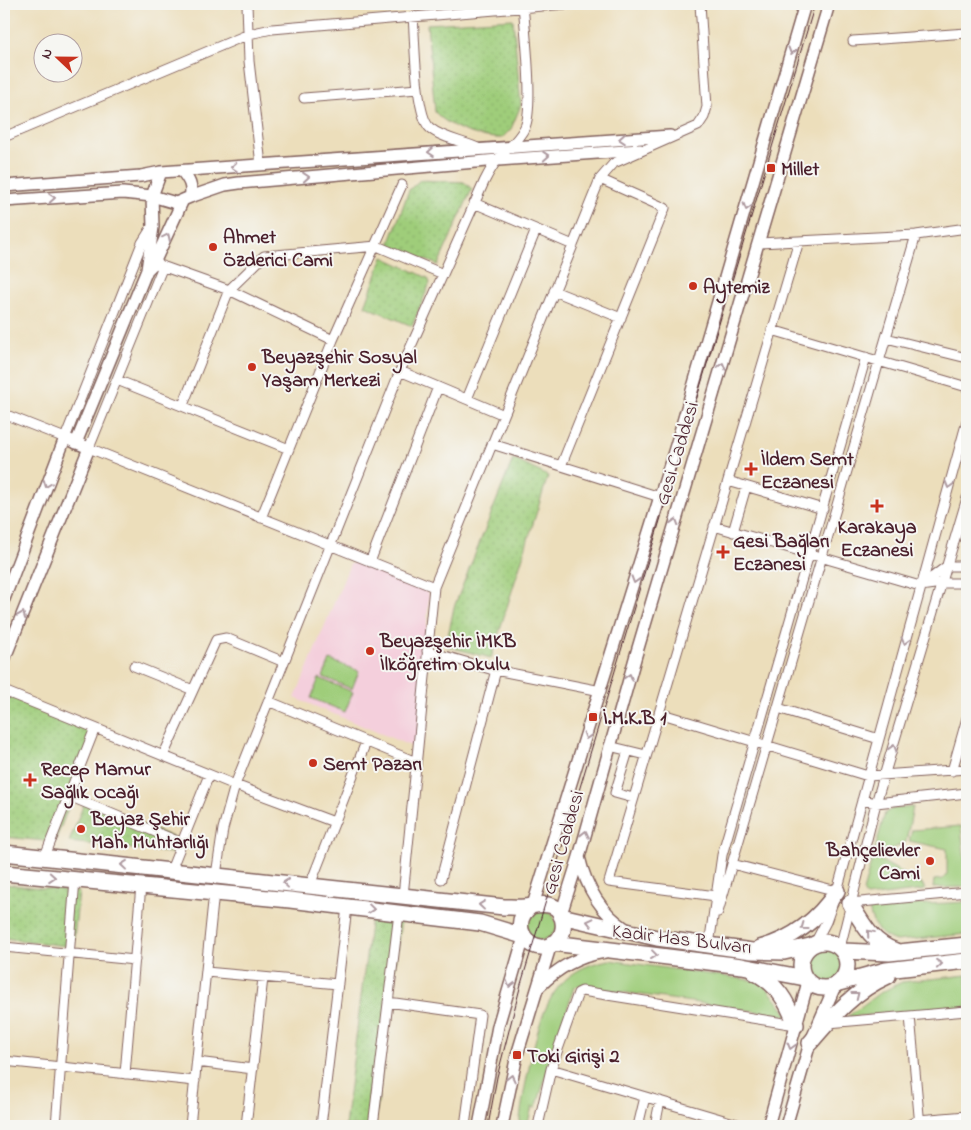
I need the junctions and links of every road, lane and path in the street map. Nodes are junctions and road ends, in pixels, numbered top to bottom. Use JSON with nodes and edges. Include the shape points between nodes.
{"nodes":[{"id":1,"x":248,"y":4,"type":"edge"},
{"id":2,"x":566,"y":4,"type":"edge"},
{"id":3,"x":700,"y":4,"type":"edge"},
{"id":4,"x":805,"y":4,"type":"edge"},
{"id":5,"x":829,"y":4,"type":"edge"},
{"id":6,"x":523,"y":5,"type":"edge"},
{"id":7,"x":413,"y":16,"type":"junction"},
{"id":8,"x":967,"y":33,"type":"edge"},
{"id":9,"x":249,"y":34,"type":"junction"},
{"id":10,"x":853,"y":41,"type":"dead end"},
{"id":11,"x":418,"y":89,"type":"junction"},
{"id":12,"x":304,"y":98,"type":"dead end"},
{"id":13,"x":670,"y":136,"type":"junction"},
{"id":14,"x":4,"y":137,"type":"edge"},
{"id":15,"x":512,"y":146,"type":"junction"},
{"id":16,"x":480,"y":148,"type":"junction"},
{"id":17,"x":640,"y":150,"type":"junction"},
{"id":18,"x":498,"y":160,"type":"junction"},
{"id":19,"x":261,"y":165,"type":"junction"},
{"id":20,"x":161,"y":172,"type":"junction"},
{"id":21,"x":182,"y":172,"type":"junction"},
{"id":22,"x":600,"y":180,"type":"junction"},
{"id":23,"x":402,"y":185,"type":"dead end"},
{"id":24,"x":4,"y":186,"type":"edge"},
{"id":25,"x":152,"y":196,"type":"junction"},
{"id":26,"x":186,"y":199,"type":"junction"},
{"id":27,"x":4,"y":201,"type":"edge"},
{"id":28,"x":474,"y":203,"type":"junction"},
{"id":29,"x":153,"y":227,"type":"junction"},
{"id":30,"x":967,"y":228,"type":"edge"},
{"id":31,"x":536,"y":230,"type":"junction"},
{"id":32,"x":916,"y":235,"type":"junction"},
{"id":33,"x":798,"y":241,"type":"junction"},
{"id":34,"x":759,"y":243,"type":"junction"},
{"id":35,"x":573,"y":245,"type":"junction"},
{"id":36,"x":377,"y":246,"type":"junction"},
{"id":37,"x":155,"y":267,"type":"junction"},
{"id":38,"x":443,"y":274,"type":"junction"},
{"id":39,"x":229,"y":290,"type":"junction"},
{"id":40,"x":554,"y":291,"type":"junction"},
{"id":41,"x":621,"y":318,"type":"junction"},
{"id":42,"x":772,"y":330,"type":"junction"},
{"id":43,"x":886,"y":338,"type":"junction"},
{"id":44,"x":333,"y":340,"type":"junction"},
{"id":45,"x":866,"y":357,"type":"junction"},
{"id":46,"x":967,"y":358,"type":"edge"},
{"id":47,"x":880,"y":361,"type":"junction"},
{"id":48,"x":400,"y":371,"type":"junction"},
{"id":49,"x":118,"y":380,"type":"junction"},
{"id":50,"x":438,"y":387,"type":"junction"},
{"id":51,"x":967,"y":387,"type":"edge"},
{"id":52,"x":467,"y":399,"type":"junction"},
{"id":53,"x":183,"y":405,"type":"junction"},
{"id":54,"x":4,"y":414,"type":"edge"},
{"id":55,"x":504,"y":415,"type":"junction"},
{"id":56,"x":967,"y":421,"type":"edge"},
{"id":57,"x":65,"y":438,"type":"junction"},
{"id":58,"x":76,"y":443,"type":"junction"},
{"id":59,"x":492,"y":444,"type":"junction"},
{"id":60,"x":90,"y":448,"type":"junction"},
{"id":61,"x":289,"y":449,"type":"junction"},
{"id":62,"x":561,"y":466,"type":"junction"},
{"id":63,"x":728,"y":481,"type":"junction"},
{"id":64,"x":746,"y":487,"type":"junction"},
{"id":65,"x":660,"y":497,"type":"junction"},
{"id":66,"x":967,"y":498,"type":"edge"},
{"id":67,"x":823,"y":509,"type":"junction"},
{"id":68,"x":261,"y":518,"type":"junction"},
{"id":69,"x":714,"y":526,"type":"junction"},
{"id":70,"x":733,"y":532,"type":"junction"},
{"id":71,"x":330,"y":546,"type":"junction"},
{"id":72,"x":810,"y":554,"type":"junction"},
{"id":73,"x":823,"y":558,"type":"junction"},
{"id":74,"x":370,"y":562,"type":"junction"},
{"id":75,"x":947,"y":566,"type":"junction"},
{"id":76,"x":967,"y":566,"type":"edge"},
{"id":77,"x":942,"y":583,"type":"junction"},
{"id":78,"x":967,"y":583,"type":"edge"},
{"id":79,"x":920,"y":586,"type":"junction"},
{"id":80,"x":434,"y":587,"type":"junction"},
{"id":81,"x":4,"y":599,"type":"edge"},
{"id":82,"x":428,"y":651,"type":"junction"},
{"id":83,"x":4,"y":660,"type":"edge"},
{"id":84,"x":284,"y":662,"type":"junction"},
{"id":85,"x":134,"y":666,"type":"dead end"},
{"id":86,"x":496,"y":670,"type":"junction"},
{"id":87,"x":193,"y":690,"type":"junction"},
{"id":88,"x":4,"y":691,"type":"edge"},
{"id":89,"x":601,"y":691,"type":"junction"},
{"id":90,"x":268,"y":701,"type":"junction"},
{"id":91,"x":778,"y":708,"type":"junction"},
{"id":92,"x":659,"y":714,"type":"junction"},
{"id":93,"x":967,"y":718,"type":"edge"},
{"id":94,"x":95,"y":728,"type":"junction"},
{"id":95,"x":879,"y":739,"type":"junction"},
{"id":96,"x":366,"y":742,"type":"junction"},
{"id":97,"x":755,"y":742,"type":"junction"},
{"id":98,"x":609,"y":746,"type":"junction"},
{"id":99,"x":767,"y":746,"type":"junction"},
{"id":100,"x":628,"y":750,"type":"junction"},
{"id":101,"x":646,"y":755,"type":"junction"},
{"id":102,"x":163,"y":756,"type":"junction"},
{"id":103,"x":416,"y":762,"type":"junction"},
{"id":104,"x":967,"y":769,"type":"edge"},
{"id":105,"x":952,"y":771,"type":"junction"},
{"id":106,"x":209,"y":775,"type":"junction"},
{"id":107,"x":868,"y":776,"type":"junction"},
{"id":108,"x":884,"y":776,"type":"junction"},
{"id":109,"x":235,"y":785,"type":"junction"},
{"id":110,"x":967,"y":794,"type":"edge"},
{"id":111,"x":69,"y":796,"type":"junction"},
{"id":112,"x":634,"y":798,"type":"junction"},
{"id":113,"x":862,"y":800,"type":"junction"},
{"id":114,"x":876,"y":803,"type":"junction"},
{"id":115,"x":334,"y":822,"type":"junction"},
{"id":116,"x":182,"y":843,"type":"junction"},
{"id":117,"x":4,"y":853,"type":"edge"},
{"id":118,"x":45,"y":856,"type":"junction"},
{"id":119,"x":580,"y":856,"type":"junction"},
{"id":120,"x":732,"y":864,"type":"junction"},
{"id":121,"x":171,"y":870,"type":"junction"},
{"id":122,"x":4,"y":873,"type":"edge"},
{"id":123,"x":216,"y":875,"type":"junction"},
{"id":124,"x":75,"y":878,"type":"junction"},
{"id":125,"x":441,"y":878,"type":"dead end"},
{"id":126,"x":142,"y":885,"type":"junction"},
{"id":127,"x":310,"y":885,"type":"junction"},
{"id":128,"x":837,"y":891,"type":"junction"},
{"id":129,"x":214,"y":892,"type":"junction"},
{"id":130,"x":967,"y":892,"type":"edge"},
{"id":131,"x":403,"y":896,"type":"junction"},
{"id":132,"x":716,"y":896,"type":"junction"},
{"id":133,"x":850,"y":903,"type":"junction"},
{"id":134,"x":347,"y":906,"type":"junction"},
{"id":135,"x":532,"y":906,"type":"junction"},
{"id":136,"x":399,"y":913,"type":"junction"},
{"id":137,"x":561,"y":915,"type":"junction"},
{"id":138,"x":631,"y":933,"type":"junction"},
{"id":139,"x":524,"y":936,"type":"junction"},
{"id":140,"x":552,"y":944,"type":"junction"},
{"id":141,"x":709,"y":945,"type":"junction"},
{"id":142,"x":812,"y":945,"type":"junction"},
{"id":143,"x":967,"y":945,"type":"edge"},
{"id":144,"x":4,"y":947,"type":"edge"},
{"id":145,"x":621,"y":950,"type":"junction"},
{"id":146,"x":746,"y":950,"type":"junction"},
{"id":147,"x":842,"y":950,"type":"junction"},
{"id":148,"x":900,"y":952,"type":"junction"},
{"id":149,"x":69,"y":954,"type":"junction"},
{"id":150,"x":135,"y":960,"type":"junction"},
{"id":151,"x":967,"y":962,"type":"edge"},
{"id":152,"x":742,"y":966,"type":"junction"},
{"id":153,"x":911,"y":967,"type":"junction"},
{"id":154,"x":206,"y":972,"type":"junction"},
{"id":155,"x":263,"y":978,"type":"junction"},
{"id":156,"x":806,"y":980,"type":"junction"},
{"id":157,"x":338,"y":984,"type":"junction"},
{"id":158,"x":837,"y":984,"type":"junction"},
{"id":159,"x":538,"y":989,"type":"junction"},
{"id":160,"x":388,"y":1002,"type":"junction"},
{"id":161,"x":967,"y":1011,"type":"edge"},
{"id":162,"x":910,"y":1016,"type":"junction"},
{"id":163,"x":827,"y":1024,"type":"junction"},
{"id":164,"x":796,"y":1025,"type":"junction"},
{"id":165,"x":810,"y":1043,"type":"junction"},
{"id":166,"x":4,"y":1061,"type":"edge"},
{"id":167,"x":197,"y":1062,"type":"junction"},
{"id":168,"x":61,"y":1067,"type":"junction"},
{"id":169,"x":253,"y":1069,"type":"junction"},
{"id":170,"x":551,"y":1069,"type":"junction"},
{"id":171,"x":125,"y":1074,"type":"junction"},
{"id":172,"x":195,"y":1081,"type":"junction"},
{"id":173,"x":645,"y":1097,"type":"junction"},
{"id":174,"x":660,"y":1101,"type":"junction"},
{"id":175,"x":967,"y":1116,"type":"edge"},
{"id":176,"x":919,"y":1123,"type":"edge"},
{"id":177,"x":56,"y":1126,"type":"edge"},
{"id":178,"x":190,"y":1126,"type":"edge"},
{"id":179,"x":246,"y":1126,"type":"edge"},
{"id":180,"x":321,"y":1126,"type":"edge"},
{"id":181,"x":373,"y":1126,"type":"edge"},
{"id":182,"x":465,"y":1126,"type":"edge"},
{"id":183,"x":479,"y":1126,"type":"edge"},
{"id":184,"x":502,"y":1126,"type":"edge"},
{"id":185,"x":538,"y":1126,"type":"edge"},
{"id":186,"x":638,"y":1126,"type":"edge"},
{"id":187,"x":654,"y":1126,"type":"edge"},
{"id":188,"x":744,"y":1126,"type":"edge"},
{"id":189,"x":768,"y":1126,"type":"edge"},
{"id":190,"x":786,"y":1126,"type":"edge"},
{"id":191,"x":907,"y":1126,"type":"edge"}],
"edges":[{"from":1,"to":9,"type":"street"},
{"from":2,"to":6,"type":"street"},
{"from":3,"to":13,"type":"street","via":[[706,112],[698,126]]},
{"from":4,"to":65,"type":"main road","name":"Gesi Caddesi","one_way":true},
{"from":5,"to":34,"type":"main road","name":"Gesi Caddesi"},
{"from":6,"to":7,"type":"street"},
{"from":6,"to":15,"type":"street","via":[[528,115],[525,127]]},
{"from":7,"to":9,"type":"street"},
{"from":7,"to":11,"type":"street"},
{"from":8,"to":10,"type":"street"},
{"from":9,"to":14,"type":"street"},
{"from":9,"to":19,"type":"street"},
{"from":11,"to":12,"type":"street"},
{"from":11,"to":16,"type":"street","via":[[427,125],[442,135]]},
{"from":13,"to":15,"type":"main road","one_way":true},
{"from":13,"to":17,"type":"street"},
{"from":15,"to":16,"type":"main road"},
{"from":15,"to":18,"type":"street"},
{"from":16,"to":19,"type":"main road","one_way":true},
{"from":18,"to":17,"type":"main road","one_way":true},
{"from":17,"to":22,"type":"street","via":[[614,163]]},
{"from":26,"to":18,"type":"main road","one_way":true,"via":[[239,183]]},
{"from":18,"to":28,"type":"street"},
{"from":19,"to":21,"type":"main road","one_way":true},
{"from":20,"to":21,"type":"main road"},
{"from":20,"to":24,"type":"main road"},
{"from":20,"to":25,"type":"main road"},
{"from":21,"to":26,"type":"main road","via":[[191,184]]},
{"from":22,"to":35,"type":"street"},
{"from":22,"to":41,"type":"street","via":[[665,208]]},
{"from":23,"to":36,"type":"street"},
{"from":25,"to":26,"type":"main road","via":[[176,203]]},
{"from":27,"to":25,"type":"main road","one_way":true,"via":[[123,193]]},
{"from":25,"to":29,"type":"main road"},
{"from":37,"to":26,"type":"main road","one_way":true},
{"from":28,"to":31,"type":"street"},
{"from":28,"to":38,"type":"street"},
{"from":29,"to":37,"type":"main road"},
{"from":29,"to":57,"type":"street","via":[[142,243]]},
{"from":30,"to":32,"type":"street"},
{"from":31,"to":35,"type":"street"},
{"from":31,"to":52,"type":"street"},
{"from":32,"to":33,"type":"street"},
{"from":32,"to":43,"type":"street"},
{"from":33,"to":34,"type":"street"},
{"from":33,"to":42,"type":"street"},
{"from":98,"to":34,"type":"main road","name":"Gesi Caddesi","one_way":true},
{"from":35,"to":40,"type":"street"},
{"from":36,"to":38,"type":"street"},
{"from":36,"to":39,"type":"street","via":[[264,256]]},
{"from":36,"to":44,"type":"street"},
{"from":37,"to":39,"type":"street"},
{"from":37,"to":49,"type":"street"},
{"from":37,"to":58,"type":"main road"},
{"from":38,"to":48,"type":"street"},
{"from":39,"to":44,"type":"street"},
{"from":39,"to":53,"type":"street"},
{"from":40,"to":41,"type":"street"},
{"from":40,"to":55,"type":"street"},
{"from":41,"to":62,"type":"street"},
{"from":42,"to":45,"type":"street"},
{"from":42,"to":63,"type":"street"},
{"from":43,"to":46,"type":"street"},
{"from":43,"to":47,"type":"street"},
{"from":44,"to":61,"type":"street"},
{"from":45,"to":47,"type":"street"},
{"from":45,"to":67,"type":"street"},
{"from":47,"to":51,"type":"street"},
{"from":47,"to":73,"type":"street"},
{"from":48,"to":50,"type":"street"},
{"from":48,"to":71,"type":"street"},
{"from":49,"to":53,"type":"street"},
{"from":49,"to":60,"type":"street"},
{"from":50,"to":52,"type":"street"},
{"from":50,"to":74,"type":"street"},
{"from":52,"to":55,"type":"street"},
{"from":53,"to":61,"type":"street"},
{"from":54,"to":57,"type":"street"},
{"from":55,"to":59,"type":"street"},
{"from":56,"to":79,"type":"street","one_way":true},
{"from":57,"to":58,"type":"main road"},
{"from":57,"to":81,"type":"main road","one_way":true},
{"from":58,"to":60,"type":"main road"},
{"from":59,"to":62,"type":"street"},
{"from":59,"to":80,"type":"street"},
{"from":60,"to":68,"type":"street"},
{"from":83,"to":60,"type":"main road","one_way":true},
{"from":61,"to":68,"type":"street"},
{"from":62,"to":65,"type":"street"},
{"from":63,"to":64,"type":"street"},
{"from":63,"to":69,"type":"street"},
{"from":64,"to":67,"type":"street"},
{"from":64,"to":70,"type":"street"},
{"from":65,"to":89,"type":"main road","name":"Gesi Caddesi","one_way":true},
{"from":66,"to":75,"type":"street"},
{"from":67,"to":72,"type":"street"},
{"from":68,"to":71,"type":"street"},
{"from":69,"to":70,"type":"street"},
{"from":69,"to":92,"type":"street"},
{"from":70,"to":72,"type":"street"},
{"from":71,"to":74,"type":"street"},
{"from":71,"to":84,"type":"street"},
{"from":72,"to":73,"type":"street"},
{"from":72,"to":97,"type":"street"},
{"from":73,"to":79,"type":"street"},
{"from":73,"to":91,"type":"street"},
{"from":74,"to":80,"type":"street"},
{"from":75,"to":76,"type":"street"},
{"from":75,"to":77,"type":"street"},
{"from":75,"to":79,"type":"street"},
{"from":77,"to":78,"type":"street"},
{"from":77,"to":79,"type":"street"},
{"from":108,"to":77,"type":"street","one_way":true},
{"from":79,"to":95,"type":"street","one_way":true},
{"from":80,"to":82,"type":"street"},
{"from":82,"to":86,"type":"street"},
{"from":82,"to":103,"type":"street"},
{"from":84,"to":87,"type":"street","via":[[220,638],[214,642]]},
{"from":84,"to":90,"type":"street"},
{"from":85,"to":87,"type":"street"},
{"from":86,"to":89,"type":"street"},
{"from":86,"to":125,"type":"street"},
{"from":87,"to":102,"type":"street"},
{"from":88,"to":94,"type":"street"},
{"from":89,"to":135,"type":"main road","name":"Gesi Caddesi","one_way":true},
{"from":90,"to":96,"type":"street"},
{"from":90,"to":109,"type":"street"},
{"from":91,"to":95,"type":"street"},
{"from":91,"to":99,"type":"street"},
{"from":92,"to":97,"type":"street"},
{"from":92,"to":101,"type":"street"},
{"from":93,"to":105,"type":"street"},
{"from":94,"to":102,"type":"street"},
{"from":94,"to":111,"type":"street"},
{"from":95,"to":107,"type":"street"},
{"from":96,"to":103,"type":"street"},
{"from":96,"to":115,"type":"street"},
{"from":97,"to":99,"type":"street"},
{"from":97,"to":132,"type":"street","via":[[722,855]]},
{"from":98,"to":100,"type":"street"},
{"from":119,"to":98,"type":"main road","name":"Gesi Caddesi","one_way":true},
{"from":99,"to":107,"type":"street"},
{"from":99,"to":120,"type":"street"},
{"from":100,"to":101,"type":"street"},
{"from":100,"to":112,"type":"street","via":[[615,793]]},
{"from":101,"to":112,"type":"street"},
{"from":102,"to":106,"type":"street"},
{"from":103,"to":131,"type":"street"},
{"from":104,"to":105,"type":"street"},
{"from":105,"to":108,"type":"street"},
{"from":106,"to":109,"type":"street"},
{"from":106,"to":116,"type":"street"},
{"from":107,"to":108,"type":"street"},
{"from":107,"to":113,"type":"street"},
{"from":108,"to":114,"type":"street"},
{"from":109,"to":115,"type":"street"},
{"from":109,"to":123,"type":"street"},
{"from":110,"to":114,"type":"street"},
{"from":111,"to":116,"type":"street"},
{"from":111,"to":118,"type":"street"},
{"from":112,"to":132,"type":"street","via":[[609,882]]},
{"from":113,"to":114,"type":"street"},
{"from":113,"to":128,"type":"street"},
{"from":114,"to":133,"type":"street"},
{"from":115,"to":127,"type":"street"},
{"from":116,"to":121,"type":"street"},
{"from":117,"to":118,"type":"highway"},
{"from":121,"to":118,"type":"highway","one_way":true},
{"from":119,"to":137,"type":"main road","name":"Gesi Caddesi"},
{"from":119,"to":138,"type":"main road","via":[[595,899],[609,916]]},
{"from":120,"to":128,"type":"street"},
{"from":120,"to":141,"type":"street"},
{"from":121,"to":123,"type":"highway"},
{"from":122,"to":124,"type":"highway","one_way":true},
{"from":127,"to":123,"type":"highway","one_way":true},
{"from":124,"to":126,"type":"highway"},
{"from":124,"to":149,"type":"street"},
{"from":126,"to":129,"type":"highway"},
{"from":126,"to":150,"type":"street"},
{"from":127,"to":131,"type":"highway"},
{"from":128,"to":142,"type":"street","via":[[826,922]]},
{"from":128,"to":146,"type":"highway","one_way":true,"via":[[823,911],[802,929],[775,943]]},
{"from":129,"to":134,"type":"highway"},
{"from":129,"to":154,"type":"street"},
{"from":130,"to":133,"type":"street"},
{"from":135,"to":131,"type":"highway","one_way":true,"via":[[504,907]]},
{"from":132,"to":141,"type":"street"},
{"from":133,"to":147,"type":"street"},
{"from":148,"to":133,"type":"highway","one_way":true,"via":[[875,939]]},
{"from":134,"to":136,"type":"highway","one_way":true},
{"from":134,"to":157,"type":"street"},
{"from":135,"to":137,"type":"highway","via":[[540,903],[550,905]]},
{"from":135,"to":139,"type":"highway","via":[[522,917],[520,927]]},
{"from":136,"to":139,"type":"highway","via":[[480,923]]},
{"from":136,"to":160,"type":"street"},
{"from":138,"to":137,"type":"highway","name":"Kadir Has Bulvarı","one_way":true},
{"from":137,"to":140,"type":"highway","via":[[562,932]]},
{"from":138,"to":141,"type":"highway","name":"Kadir Has Bulvarı"},
{"from":139,"to":140,"type":"highway","via":[[538,946]]},
{"from":139,"to":183,"type":"main road","one_way":true,"via":[[498,1026]]},
{"from":140,"to":145,"type":"highway","name":"Kadir Has Bulvarı"},
{"from":140,"to":159,"type":"main road"},
{"from":141,"to":146,"type":"highway","name":"Kadir Has Bulvarı"},
{"from":142,"to":146,"type":"highway","name":"Kadir Has Bulvarı","via":[[784,952]]},
{"from":142,"to":147,"type":"highway","via":[[826,941]]},
{"from":142,"to":156,"type":"highway","via":[[801,961]]},
{"from":143,"to":148,"type":"highway"},
{"from":144,"to":149,"type":"street"},
{"from":145,"to":152,"type":"highway","name":"Kadir Has Bulvarı","one_way":true},
{"from":145,"to":159,"type":"main road","via":[[576,960],[553,974]]},
{"from":147,"to":148,"type":"highway"},
{"from":147,"to":158,"type":"highway","via":[[848,968]]},
{"from":149,"to":150,"type":"street"},
{"from":149,"to":168,"type":"street"},
{"from":150,"to":171,"type":"street"},
{"from":153,"to":151,"type":"highway","one_way":true},
{"from":152,"to":156,"type":"highway","name":"Kadir Has Bulvarı"},
{"from":152,"to":164,"type":"highway","via":[[774,985]]},
{"from":153,"to":158,"type":"highway","via":[[872,973]]},
{"from":163,"to":153,"type":"highway","one_way":true,"via":[[845,1003],[862,990]]},
{"from":154,"to":155,"type":"street"},
{"from":154,"to":167,"type":"street"},
{"from":155,"to":157,"type":"street"},
{"from":155,"to":169,"type":"street"},
{"from":156,"to":158,"type":"highway","via":[[824,988]]},
{"from":156,"to":164,"type":"main road"},
{"from":157,"to":180,"type":"street"},
{"from":158,"to":165,"type":"main road"},
{"from":184,"to":159,"type":"main road","one_way":true,"via":[[516,1055]]},
{"from":160,"to":181,"type":"street"},
{"from":160,"to":182,"type":"street","via":[[480,1015]]},
{"from":161,"to":162,"type":"street"},
{"from":162,"to":163,"type":"street"},
{"from":162,"to":176,"type":"street"},
{"from":163,"to":165,"type":"highway"},
{"from":164,"to":170,"type":"street","via":[[582,991],[578,992]]},
{"from":164,"to":189,"type":"main road","one_way":true},
{"from":165,"to":190,"type":"main road"},
{"from":166,"to":168,"type":"street"},
{"from":167,"to":169,"type":"street"},
{"from":167,"to":172,"type":"street"},
{"from":168,"to":171,"type":"street"},
{"from":168,"to":177,"type":"street"},
{"from":169,"to":179,"type":"street"},
{"from":170,"to":173,"type":"street"},
{"from":170,"to":185,"type":"street"},
{"from":171,"to":172,"type":"street"},
{"from":172,"to":178,"type":"street"},
{"from":173,"to":174,"type":"street"},
{"from":173,"to":186,"type":"street"},
{"from":174,"to":187,"type":"street"},
{"from":174,"to":188,"type":"street"},
{"from":175,"to":176,"type":"street"},
{"from":176,"to":191,"type":"street"}]}
